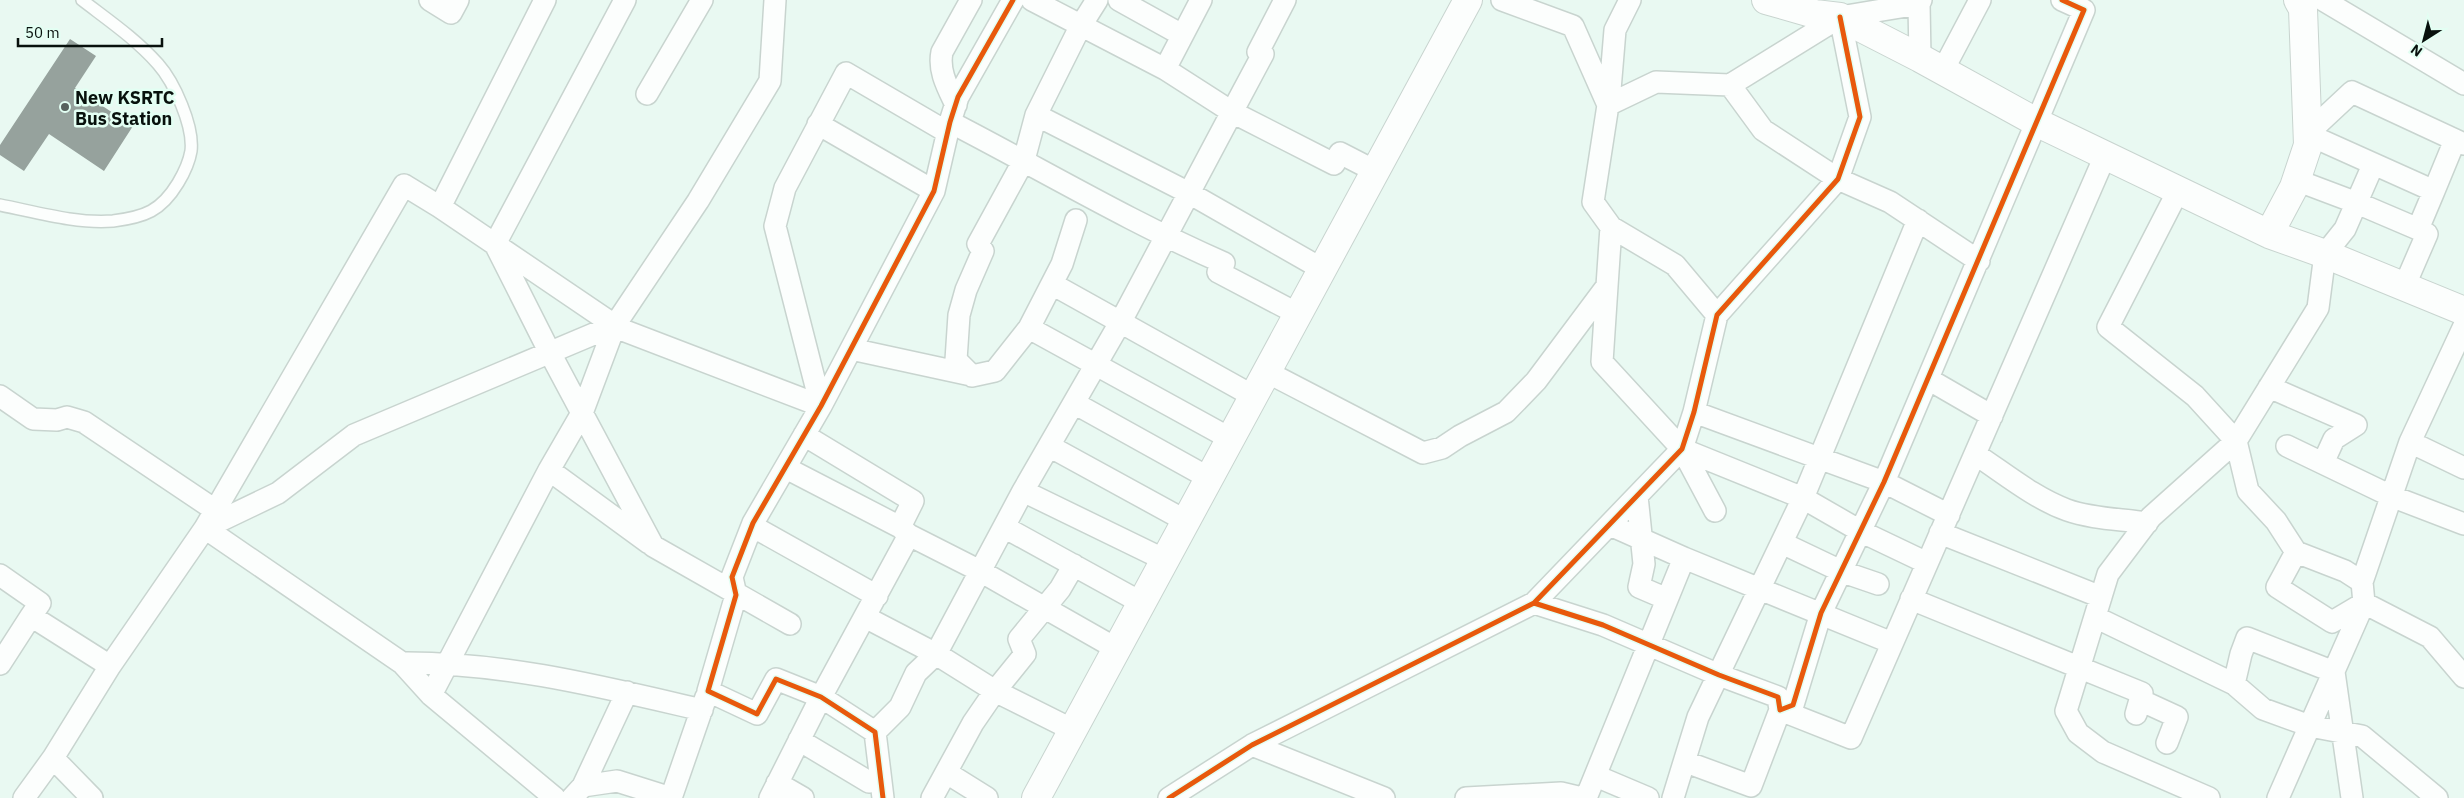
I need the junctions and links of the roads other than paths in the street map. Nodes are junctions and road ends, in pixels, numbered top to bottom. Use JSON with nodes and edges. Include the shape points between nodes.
{"nodes":[{"id":1,"x":82,"y":0,"type":"edge"},
{"id":2,"x":430,"y":0,"type":"edge"},
{"id":3,"x":458,"y":0,"type":"edge"},
{"id":4,"x":545,"y":0,"type":"edge"},
{"id":5,"x":625,"y":0,"type":"edge"},
{"id":6,"x":702,"y":0,"type":"edge"},
{"id":7,"x":774,"y":0,"type":"edge"},
{"id":8,"x":972,"y":0,"type":"edge"},
{"id":9,"x":1013,"y":0,"type":"edge"},
{"id":10,"x":1032,"y":0,"type":"edge"},
{"id":11,"x":1097,"y":0,"type":"edge"},
{"id":12,"x":1119,"y":0,"type":"edge"},
{"id":13,"x":1201,"y":0,"type":"edge"},
{"id":14,"x":1286,"y":0,"type":"edge"},
{"id":15,"x":1468,"y":0,"type":"edge"},
{"id":16,"x":1502,"y":0,"type":"edge"},
{"id":17,"x":1630,"y":0,"type":"edge"},
{"id":18,"x":1766,"y":0,"type":"edge"},
{"id":19,"x":1980,"y":0,"type":"edge"},
{"id":20,"x":2062,"y":0,"type":"edge"},
{"id":21,"x":2298,"y":0,"type":"edge"},
{"id":22,"x":2322,"y":0,"type":"edge"},
{"id":23,"x":1920,"y":2,"type":"edge"},
{"id":24,"x":1840,"y":17,"type":"junction"},
{"id":25,"x":1080,"y":27,"type":"junction"},
{"id":26,"x":1182,"y":36,"type":"junction"},
{"id":27,"x":1932,"y":64,"type":"junction"},
{"id":28,"x":1165,"y":70,"type":"junction"},
{"id":29,"x":2464,"y":84,"type":"edge"},
{"id":30,"x":1730,"y":85,"type":"junction"},
{"id":31,"x":647,"y":94,"type":"dead end"},
{"id":32,"x":1608,"y":105,"type":"junction"},
{"id":33,"x":1232,"y":112,"type":"junction"},
{"id":34,"x":1036,"y":115,"type":"junction"},
{"id":35,"x":951,"y":120,"type":"junction"},
{"id":36,"x":2038,"y":123,"type":"junction"},
{"id":37,"x":818,"y":124,"type":"junction"},
{"id":38,"x":2307,"y":134,"type":"junction"},
{"id":39,"x":2459,"y":142,"type":"edge"},
{"id":40,"x":2105,"y":156,"type":"junction"},
{"id":41,"x":1024,"y":160,"type":"junction"},
{"id":42,"x":2373,"y":165,"type":"junction"},
{"id":43,"x":1375,"y":171,"type":"junction"},
{"id":44,"x":1838,"y":179,"type":"junction"},
{"id":45,"x":2296,"y":180,"type":"junction"},
{"id":46,"x":934,"y":191,"type":"junction"},
{"id":47,"x":2178,"y":191,"type":"junction"},
{"id":48,"x":2434,"y":192,"type":"junction"},
{"id":49,"x":1189,"y":193,"type":"junction"},
{"id":50,"x":2357,"y":203,"type":"junction"},
{"id":51,"x":0,"y":205,"type":"edge"},
{"id":52,"x":440,"y":207,"type":"junction"},
{"id":53,"x":1076,"y":220,"type":"dead end"},
{"id":54,"x":1918,"y":220,"type":"junction"},
{"id":55,"x":1611,"y":227,"type":"junction"},
{"id":56,"x":2418,"y":229,"type":"junction"},
{"id":57,"x":2269,"y":234,"type":"junction"},
{"id":58,"x":1165,"y":238,"type":"junction"},
{"id":59,"x":495,"y":244,"type":"junction"},
{"id":60,"x":2325,"y":254,"type":"junction"},
{"id":61,"x":1979,"y":260,"type":"junction"},
{"id":62,"x":1322,"y":269,"type":"junction"},
{"id":63,"x":1052,"y":284,"type":"junction"},
{"id":64,"x":1607,"y":286,"type":"junction"},
{"id":65,"x":2404,"y":286,"type":"junction"},
{"id":66,"x":2464,"y":311,"type":"edge"},
{"id":67,"x":1298,"y":314,"type":"junction"},
{"id":68,"x":1717,"y":315,"type":"junction"},
{"id":69,"x":1121,"y":321,"type":"junction"},
{"id":70,"x":615,"y":325,"type":"junction"},
{"id":71,"x":2464,"y":326,"type":"edge"},
{"id":72,"x":1029,"y":328,"type":"junction"},
{"id":73,"x":851,"y":349,"type":"junction"},
{"id":74,"x":550,"y":353,"type":"junction"},
{"id":75,"x":1096,"y":365,"type":"junction"},
{"id":76,"x":1267,"y":372,"type":"junction"},
{"id":77,"x":972,"y":376,"type":"junction"},
{"id":78,"x":1928,"y":379,"type":"junction"},
{"id":79,"x":2269,"y":387,"type":"junction"},
{"id":80,"x":0,"y":396,"type":"edge"},
{"id":81,"x":1253,"y":396,"type":"junction"},
{"id":82,"x":1074,"y":403,"type":"junction"},
{"id":83,"x":821,"y":406,"type":"junction"},
{"id":84,"x":1694,"y":412,"type":"junction"},
{"id":85,"x":582,"y":413,"type":"junction"},
{"id":86,"x":1992,"y":416,"type":"junction"},
{"id":87,"x":804,"y":435,"type":"junction"},
{"id":88,"x":1231,"y":439,"type":"junction"},
{"id":89,"x":2236,"y":441,"type":"junction"},
{"id":90,"x":2410,"y":442,"type":"junction"},
{"id":91,"x":1049,"y":446,"type":"junction"},
{"id":92,"x":2287,"y":446,"type":"dead end"},
{"id":93,"x":1682,"y":449,"type":"junction"},
{"id":94,"x":1975,"y":454,"type":"junction"},
{"id":95,"x":1820,"y":458,"type":"junction"},
{"id":96,"x":2323,"y":463,"type":"junction"},
{"id":97,"x":786,"y":468,"type":"junction"},
{"id":98,"x":2464,"y":468,"type":"edge"},
{"id":99,"x":549,"y":470,"type":"junction"},
{"id":100,"x":1209,"y":478,"type":"junction"},
{"id":101,"x":1884,"y":482,"type":"junction"},
{"id":102,"x":1024,"y":491,"type":"junction"},
{"id":103,"x":1637,"y":496,"type":"junction"},
{"id":104,"x":2392,"y":496,"type":"junction"},
{"id":105,"x":1803,"y":498,"type":"junction"},
{"id":106,"x":1715,"y":511,"type":"dead end"},
{"id":107,"x":210,"y":519,"type":"junction"},
{"id":108,"x":1186,"y":521,"type":"junction"},
{"id":109,"x":2148,"y":522,"type":"junction"},
{"id":110,"x":1945,"y":524,"type":"junction"},
{"id":111,"x":2464,"y":524,"type":"edge"},
{"id":112,"x":1610,"y":525,"type":"junction"},
{"id":113,"x":752,"y":526,"type":"junction"},
{"id":114,"x":1004,"y":527,"type":"junction"},
{"id":115,"x":904,"y":531,"type":"junction"},
{"id":116,"x":1862,"y":532,"type":"junction"},
{"id":117,"x":1642,"y":539,"type":"junction"},
{"id":118,"x":1782,"y":543,"type":"junction"},
{"id":119,"x":653,"y":546,"type":"junction"},
{"id":120,"x":2296,"y":552,"type":"junction"},
{"id":121,"x":1684,"y":558,"type":"junction"},
{"id":122,"x":1165,"y":560,"type":"junction"},
{"id":123,"x":1928,"y":563,"type":"junction"},
{"id":124,"x":1074,"y":565,"type":"junction"},
{"id":125,"x":980,"y":571,"type":"junction"},
{"id":126,"x":1843,"y":572,"type":"junction"},
{"id":127,"x":0,"y":576,"type":"edge"},
{"id":128,"x":1878,"y":584,"type":"dead end"},
{"id":129,"x":1761,"y":588,"type":"junction"},
{"id":130,"x":2363,"y":593,"type":"junction"},
{"id":131,"x":736,"y":595,"type":"junction"},
{"id":132,"x":877,"y":596,"type":"junction"},
{"id":133,"x":1667,"y":599,"type":"junction"},
{"id":134,"x":1912,"y":599,"type":"junction"},
{"id":135,"x":1142,"y":603,"type":"junction"},
{"id":136,"x":1534,"y":603,"type":"junction"},
{"id":137,"x":2098,"y":607,"type":"junction"},
{"id":138,"x":1045,"y":608,"type":"junction"},
{"id":139,"x":1821,"y":613,"type":"junction"},
{"id":140,"x":31,"y":616,"type":"junction"},
{"id":141,"x":865,"y":617,"type":"junction"},
{"id":142,"x":790,"y":624,"type":"dead end"},
{"id":143,"x":1650,"y":643,"type":"junction"},
{"id":144,"x":1892,"y":643,"type":"junction"},
{"id":145,"x":1117,"y":649,"type":"junction"},
{"id":146,"x":936,"y":654,"type":"junction"},
{"id":147,"x":402,"y":663,"type":"junction"},
{"id":148,"x":448,"y":663,"type":"junction"},
{"id":149,"x":0,"y":664,"type":"edge"},
{"id":150,"x":110,"y":666,"type":"junction"},
{"id":151,"x":2079,"y":668,"type":"junction"},
{"id":152,"x":2334,"y":672,"type":"junction"},
{"id":153,"x":1720,"y":675,"type":"junction"},
{"id":154,"x":2464,"y":677,"type":"edge"},
{"id":155,"x":2234,"y":684,"type":"junction"},
{"id":156,"x":995,"y":691,"type":"junction"},
{"id":157,"x":627,"y":692,"type":"junction"},
{"id":158,"x":431,"y":694,"type":"junction"},
{"id":159,"x":821,"y":697,"type":"junction"},
{"id":160,"x":705,"y":700,"type":"junction"},
{"id":161,"x":1780,"y":710,"type":"junction"},
{"id":162,"x":2310,"y":726,"type":"junction"},
{"id":163,"x":1073,"y":730,"type":"junction"},
{"id":164,"x":875,"y":732,"type":"junction"},
{"id":165,"x":2342,"y":732,"type":"junction"},
{"id":166,"x":799,"y":740,"type":"junction"},
{"id":167,"x":2167,"y":743,"type":"dead end"},
{"id":168,"x":1252,"y":745,"type":"junction"},
{"id":169,"x":53,"y":758,"type":"junction"},
{"id":170,"x":1686,"y":762,"type":"junction"},
{"id":171,"x":947,"y":773,"type":"junction"},
{"id":172,"x":1596,"y":776,"type":"junction"},
{"id":173,"x":869,"y":781,"type":"edge"},
{"id":174,"x":774,"y":790,"type":"edge"},
{"id":175,"x":578,"y":792,"type":"edge"},
{"id":176,"x":1749,"y":792,"type":"edge"},
{"id":177,"x":24,"y":798,"type":"edge"},
{"id":178,"x":92,"y":798,"type":"edge"},
{"id":179,"x":555,"y":798,"type":"edge"},
{"id":180,"x":671,"y":798,"type":"edge"},
{"id":181,"x":802,"y":798,"type":"edge"},
{"id":182,"x":883,"y":798,"type":"edge"},
{"id":183,"x":932,"y":798,"type":"edge"},
{"id":184,"x":987,"y":798,"type":"edge"},
{"id":185,"x":1036,"y":798,"type":"edge"},
{"id":186,"x":1169,"y":798,"type":"edge"},
{"id":187,"x":1384,"y":798,"type":"edge"},
{"id":188,"x":1466,"y":798,"type":"edge"},
{"id":189,"x":1582,"y":798,"type":"edge"},
{"id":190,"x":1586,"y":798,"type":"edge"},
{"id":191,"x":1648,"y":798,"type":"edge"},
{"id":192,"x":1673,"y":798,"type":"edge"},
{"id":193,"x":2209,"y":798,"type":"edge"},
{"id":194,"x":2278,"y":798,"type":"edge"},
{"id":195,"x":2352,"y":798,"type":"edge"},
{"id":196,"x":2437,"y":798,"type":"edge"}],
"edges":[{"from":1,"to":51,"type":"lane","via":[[159,64],[180,99],[189,128],[191,150],[185,170],[164,204],[148,214],[112,221],[70,218]]},
{"from":2,"to":3,"type":"street","via":[[451,13]]},
{"from":4,"to":52,"type":"street"},
{"from":5,"to":59,"type":"street"},
{"from":6,"to":31,"type":"street"},
{"from":7,"to":70,"type":"street","via":[[770,81],[698,201]]},
{"from":8,"to":35,"type":"street","via":[[940,61]]},
{"from":9,"to":35,"type":"street"},
{"from":10,"to":25,"type":"street"},
{"from":11,"to":25,"type":"street"},
{"from":12,"to":26,"type":"street"},
{"from":13,"to":26,"type":"street"},
{"from":14,"to":33,"type":"street","via":[[1258,52],[1263,54]]},
{"from":15,"to":43,"type":"street"},
{"from":16,"to":32,"type":"street","via":[[1573,26]]},
{"from":17,"to":32,"type":"street","via":[[1615,30]]},
{"from":18,"to":24,"type":"street","via":[[1815,14]]},
{"from":19,"to":27,"type":"street"},
{"from":20,"to":36,"type":"street","via":[[2084,10]]},
{"from":21,"to":38,"type":"street","via":[[2303,9]]},
{"from":22,"to":29,"type":"street"},
{"from":23,"to":24,"type":"street"},
{"from":23,"to":27,"type":"street"},
{"from":24,"to":27,"type":"street"},
{"from":24,"to":30,"type":"street"},
{"from":24,"to":44,"type":"street","via":[[1860,117]]},
{"from":25,"to":28,"type":"street"},
{"from":25,"to":34,"type":"street"},
{"from":26,"to":28,"type":"street"},
{"from":27,"to":36,"type":"street"},
{"from":28,"to":33,"type":"street"},
{"from":30,"to":32,"type":"street","via":[[1656,82]]},
{"from":30,"to":44,"type":"street","via":[[1764,130]]},
{"from":32,"to":55,"type":"street","via":[[1594,202]]},
{"from":33,"to":43,"type":"street","via":[[1334,164],[1340,153]]},
{"from":33,"to":49,"type":"street"},
{"from":34,"to":41,"type":"street"},
{"from":34,"to":49,"type":"street"},
{"from":35,"to":37,"type":"street","via":[[846,73]]},
{"from":35,"to":41,"type":"street"},
{"from":35,"to":46,"type":"street"},
{"from":36,"to":40,"type":"street"},
{"from":36,"to":61,"type":"street"},
{"from":37,"to":46,"type":"street"},
{"from":37,"to":83,"type":"street","via":[[785,188],[775,226]]},
{"from":38,"to":39,"type":"street","via":[[2352,92]]},
{"from":38,"to":42,"type":"street"},
{"from":38,"to":45,"type":"street","via":[[2308,145]]},
{"from":39,"to":48,"type":"street"},
{"from":40,"to":47,"type":"street"},
{"from":40,"to":86,"type":"street"},
{"from":41,"to":58,"type":"street"},
{"from":41,"to":77,"type":"street","via":[[978,244],[983,251],[959,315],[956,360]]},
{"from":42,"to":48,"type":"street"},
{"from":42,"to":50,"type":"street"},
{"from":43,"to":62,"type":"street"},
{"from":44,"to":54,"type":"street","via":[[1890,202]]},
{"from":44,"to":68,"type":"street"},
{"from":45,"to":50,"type":"street"},
{"from":45,"to":57,"type":"street"},
{"from":46,"to":73,"type":"street"},
{"from":47,"to":57,"type":"street"},
{"from":47,"to":89,"type":"street","via":[[2108,327],[2195,396]]},
{"from":48,"to":56,"type":"street"},
{"from":49,"to":58,"type":"street"},
{"from":49,"to":62,"type":"street"},
{"from":50,"to":56,"type":"street"},
{"from":50,"to":60,"type":"street","via":[[2345,229]]},
{"from":52,"to":59,"type":"street"},
{"from":52,"to":107,"type":"street","via":[[404,185]]},
{"from":53,"to":63,"type":"street"},
{"from":54,"to":61,"type":"street"},
{"from":54,"to":95,"type":"street"},
{"from":55,"to":64,"type":"street"},
{"from":55,"to":68,"type":"street","via":[[1675,265]]},
{"from":56,"to":65,"type":"street","via":[[2427,234]]},
{"from":57,"to":60,"type":"street"},
{"from":58,"to":67,"type":"street","via":[[1224,263],[1218,272]]},
{"from":58,"to":69,"type":"street"},
{"from":59,"to":70,"type":"street"},
{"from":59,"to":74,"type":"street"},
{"from":60,"to":65,"type":"street"},
{"from":60,"to":79,"type":"street","via":[[2318,308]]},
{"from":61,"to":78,"type":"street"},
{"from":62,"to":67,"type":"street"},
{"from":63,"to":69,"type":"street"},
{"from":63,"to":72,"type":"street"},
{"from":64,"to":76,"type":"street","via":[[1536,381],[1506,412],[1442,448],[1423,453]]},
{"from":64,"to":93,"type":"street","via":[[1602,362]]},
{"from":65,"to":66,"type":"street"},
{"from":67,"to":76,"type":"street"},
{"from":68,"to":84,"type":"street"},
{"from":69,"to":75,"type":"street"},
{"from":69,"to":81,"type":"street"},
{"from":70,"to":74,"type":"street"},
{"from":70,"to":83,"type":"street"},
{"from":70,"to":85,"type":"street"},
{"from":71,"to":90,"type":"street"},
{"from":72,"to":75,"type":"street"},
{"from":72,"to":77,"type":"street","via":[[995,371]]},
{"from":73,"to":77,"type":"street"},
{"from":73,"to":83,"type":"street"},
{"from":74,"to":85,"type":"street"},
{"from":74,"to":107,"type":"street","via":[[354,435],[278,493]]},
{"from":75,"to":82,"type":"street"},
{"from":75,"to":88,"type":"street"},
{"from":76,"to":81,"type":"street"},
{"from":78,"to":86,"type":"street"},
{"from":78,"to":101,"type":"street"},
{"from":79,"to":89,"type":"street"},
{"from":79,"to":96,"type":"street","via":[[2356,425],[2334,439]]},
{"from":80,"to":107,"type":"street","via":[[33,419],[67,417],[84,422]]},
{"from":81,"to":88,"type":"street"},
{"from":82,"to":91,"type":"street"},
{"from":82,"to":100,"type":"street"},
{"from":83,"to":87,"type":"street"},
{"from":84,"to":93,"type":"street"},
{"from":84,"to":95,"type":"street"},
{"from":85,"to":99,"type":"street"},
{"from":85,"to":119,"type":"street"},
{"from":86,"to":94,"type":"street"},
{"from":87,"to":97,"type":"street"},
{"from":87,"to":115,"type":"street","via":[[913,501]]},
{"from":88,"to":100,"type":"street"},
{"from":89,"to":109,"type":"street"},
{"from":89,"to":120,"type":"street","via":[[2248,491],[2276,521]]},
{"from":90,"to":98,"type":"street"},
{"from":90,"to":104,"type":"street"},
{"from":91,"to":102,"type":"street"},
{"from":91,"to":108,"type":"street"},
{"from":92,"to":96,"type":"street"},
{"from":93,"to":103,"type":"street"},
{"from":93,"to":105,"type":"street"},
{"from":93,"to":106,"type":"street"},
{"from":94,"to":109,"type":"street","via":[[2044,499],[2067,510]]},
{"from":94,"to":110,"type":"street"},
{"from":95,"to":101,"type":"street"},
{"from":95,"to":105,"type":"street"},
{"from":96,"to":104,"type":"street"},
{"from":97,"to":113,"type":"street"},
{"from":97,"to":115,"type":"street"},
{"from":99,"to":119,"type":"street"},
{"from":99,"to":148,"type":"street"},
{"from":100,"to":108,"type":"street"},
{"from":101,"to":110,"type":"street"},
{"from":101,"to":116,"type":"street"},
{"from":102,"to":114,"type":"street"},
{"from":102,"to":122,"type":"street"},
{"from":103,"to":112,"type":"street"},
{"from":103,"to":117,"type":"street"},
{"from":104,"to":111,"type":"street"},
{"from":104,"to":130,"type":"street"},
{"from":105,"to":116,"type":"street"},
{"from":105,"to":118,"type":"street"},
{"from":107,"to":147,"type":"street"},
{"from":107,"to":150,"type":"street"},
{"from":108,"to":122,"type":"street"},
{"from":109,"to":137,"type":"street","via":[[2108,574]]},
{"from":110,"to":123,"type":"street"},
{"from":110,"to":137,"type":"street"},
{"from":112,"to":117,"type":"street"},
{"from":112,"to":136,"type":"street"},
{"from":113,"to":131,"type":"street","via":[[732,577]]},
{"from":113,"to":132,"type":"street"},
{"from":114,"to":124,"type":"street"},
{"from":114,"to":125,"type":"street"},
{"from":115,"to":125,"type":"street"},
{"from":115,"to":132,"type":"street"},
{"from":116,"to":123,"type":"street"},
{"from":116,"to":126,"type":"street"},
{"from":117,"to":121,"type":"street"},
{"from":117,"to":133,"type":"street","via":[[1644,564],[1639,586]]},
{"from":118,"to":126,"type":"street"},
{"from":118,"to":129,"type":"street"},
{"from":119,"to":131,"type":"street"},
{"from":120,"to":130,"type":"street","via":[[2345,571]]},
{"from":120,"to":130,"type":"street","via":[[2277,587],[2332,622]]},
{"from":121,"to":129,"type":"street"},
{"from":121,"to":133,"type":"street"},
{"from":122,"to":135,"type":"street"},
{"from":123,"to":134,"type":"street"},
{"from":124,"to":135,"type":"street"},
{"from":124,"to":138,"type":"street"},
{"from":125,"to":138,"type":"street"},
{"from":125,"to":146,"type":"street"},
{"from":126,"to":128,"type":"street"},
{"from":126,"to":139,"type":"street"},
{"from":127,"to":140,"type":"street","via":[[40,603]]},
{"from":129,"to":139,"type":"street"},
{"from":129,"to":153,"type":"street"},
{"from":130,"to":152,"type":"street"},
{"from":130,"to":154,"type":"street","via":[[2430,637]]},
{"from":131,"to":142,"type":"street"},
{"from":131,"to":160,"type":"street"},
{"from":132,"to":141,"type":"street"},
{"from":133,"to":143,"type":"street"},
{"from":134,"to":144,"type":"street"},
{"from":134,"to":151,"type":"street"},
{"from":135,"to":145,"type":"street"},
{"from":136,"to":143,"type":"street"},
{"from":136,"to":168,"type":"street"},
{"from":137,"to":151,"type":"street"},
{"from":137,"to":155,"type":"street"},
{"from":138,"to":145,"type":"street"},
{"from":138,"to":156,"type":"street","via":[[1019,639],[1025,654]]},
{"from":139,"to":144,"type":"street"},
{"from":139,"to":161,"type":"street","via":[[1792,704]]},
{"from":140,"to":149,"type":"street"},
{"from":140,"to":150,"type":"street"},
{"from":141,"to":146,"type":"street"},
{"from":141,"to":159,"type":"street"},
{"from":143,"to":153,"type":"street"},
{"from":143,"to":172,"type":"street"},
{"from":144,"to":161,"type":"street","via":[[1851,738]]},
{"from":145,"to":163,"type":"street"},
{"from":146,"to":156,"type":"street"},
{"from":146,"to":164,"type":"street","via":[[916,674],[900,707]]},
{"from":147,"to":148,"type":"street"},
{"from":147,"to":158,"type":"street"},
{"from":148,"to":157,"type":"street","via":[[560,677]]},
{"from":148,"to":158,"type":"street"},
{"from":150,"to":169,"type":"street"},
{"from":151,"to":167,"type":"street","via":[[2142,693],[2138,707],[2177,717]]},
{"from":151,"to":193,"type":"street","via":[[2066,712],[2078,733],[2103,752]]},
{"from":152,"to":155,"type":"street","via":[[2247,638]]},
{"from":152,"to":162,"type":"street"},
{"from":152,"to":165,"type":"street"},
{"from":153,"to":161,"type":"street","via":[[1778,697]]},
{"from":153,"to":170,"type":"street","via":[[1698,718]]},
{"from":155,"to":162,"type":"street","via":[[2263,709]]},
{"from":156,"to":163,"type":"street"},
{"from":156,"to":171,"type":"street"},
{"from":157,"to":160,"type":"street"},
{"from":157,"to":175,"type":"street"},
{"from":158,"to":179,"type":"street"},
{"from":159,"to":160,"type":"street","via":[[776,680],[757,714]]},
{"from":159,"to":164,"type":"street"},
{"from":159,"to":166,"type":"street"},
{"from":160,"to":180,"type":"street"},
{"from":161,"to":176,"type":"street"},
{"from":162,"to":165,"type":"street"},
{"from":162,"to":194,"type":"street"},
{"from":163,"to":185,"type":"street"},
{"from":164,"to":173,"type":"street"},
{"from":165,"to":195,"type":"street"},
{"from":165,"to":196,"type":"street","via":[[2362,736]]},
{"from":166,"to":173,"type":"street"},
{"from":166,"to":174,"type":"street"},
{"from":168,"to":186,"type":"street"},
{"from":168,"to":187,"type":"street"},
{"from":169,"to":177,"type":"street"},
{"from":169,"to":178,"type":"street"},
{"from":170,"to":176,"type":"street"},
{"from":170,"to":192,"type":"street"},
{"from":171,"to":183,"type":"street"},
{"from":171,"to":184,"type":"street"},
{"from":172,"to":190,"type":"street"},
{"from":172,"to":191,"type":"street"},
{"from":173,"to":182,"type":"street"},
{"from":174,"to":181,"type":"street"},
{"from":175,"to":180,"type":"street","via":[[617,781]]},
{"from":188,"to":189,"type":"street","via":[[1561,793]]}]}
